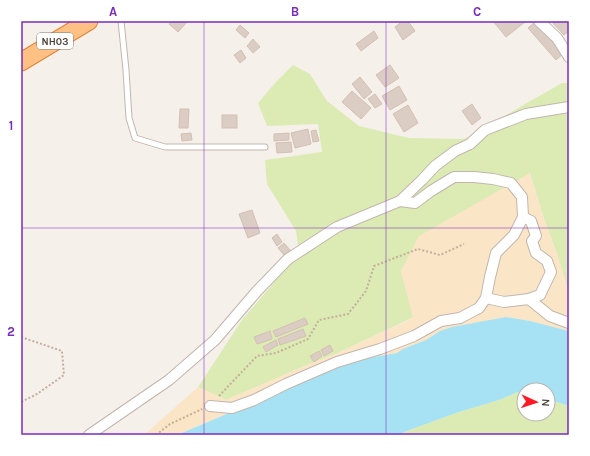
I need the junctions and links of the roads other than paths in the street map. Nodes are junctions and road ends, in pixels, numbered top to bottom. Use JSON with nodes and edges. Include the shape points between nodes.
{"nodes":[{"id":1,"x":89,"y":21,"type":"edge"},
{"id":2,"x":121,"y":21,"type":"edge"},
{"id":3,"x":539,"y":21,"type":"edge"},
{"id":4,"x":569,"y":56,"type":"edge"},
{"id":5,"x":21,"y":62,"type":"edge"},
{"id":6,"x":569,"y":107,"type":"edge"},
{"id":7,"x":265,"y":147,"type":"dead end"},
{"id":8,"x":400,"y":201,"type":"junction"},
{"id":9,"x":523,"y":217,"type":"junction"},
{"id":10,"x":486,"y":298,"type":"junction"},
{"id":11,"x":529,"y":298,"type":"junction"},
{"id":12,"x":569,"y":323,"type":"edge"},
{"id":13,"x":210,"y":406,"type":"road end"},
{"id":14,"x":89,"y":435,"type":"edge"}],
"edges":[{"from":1,"to":5,"type":"highway","number":"NH03"},
{"from":2,"to":7,"type":"lane","via":[[129,118],[135,138],[165,147]]},
{"from":3,"to":4,"type":"street","via":[[557,38]]},
{"from":6,"to":8,"type":"street","via":[[526,114],[485,130],[470,144],[455,151],[435,166]]},
{"from":8,"to":9,"type":"street","via":[[415,203],[454,177],[493,179],[511,183],[522,197]]},
{"from":8,"to":14,"type":"street","via":[[337,227],[288,259],[215,340],[169,380]]},
{"from":9,"to":10,"type":"street","via":[[514,234],[496,253]]},
{"from":9,"to":11,"type":"street","via":[[531,220],[536,236],[532,241],[536,253],[547,261],[551,272],[540,295]]},
{"from":10,"to":11,"type":"street","via":[[504,302]]},
{"from":10,"to":13,"type":"street","via":[[479,308],[460,318],[441,321],[414,336],[337,362],[254,400],[232,408]]},
{"from":11,"to":12,"type":"street","via":[[550,316]]}]}
